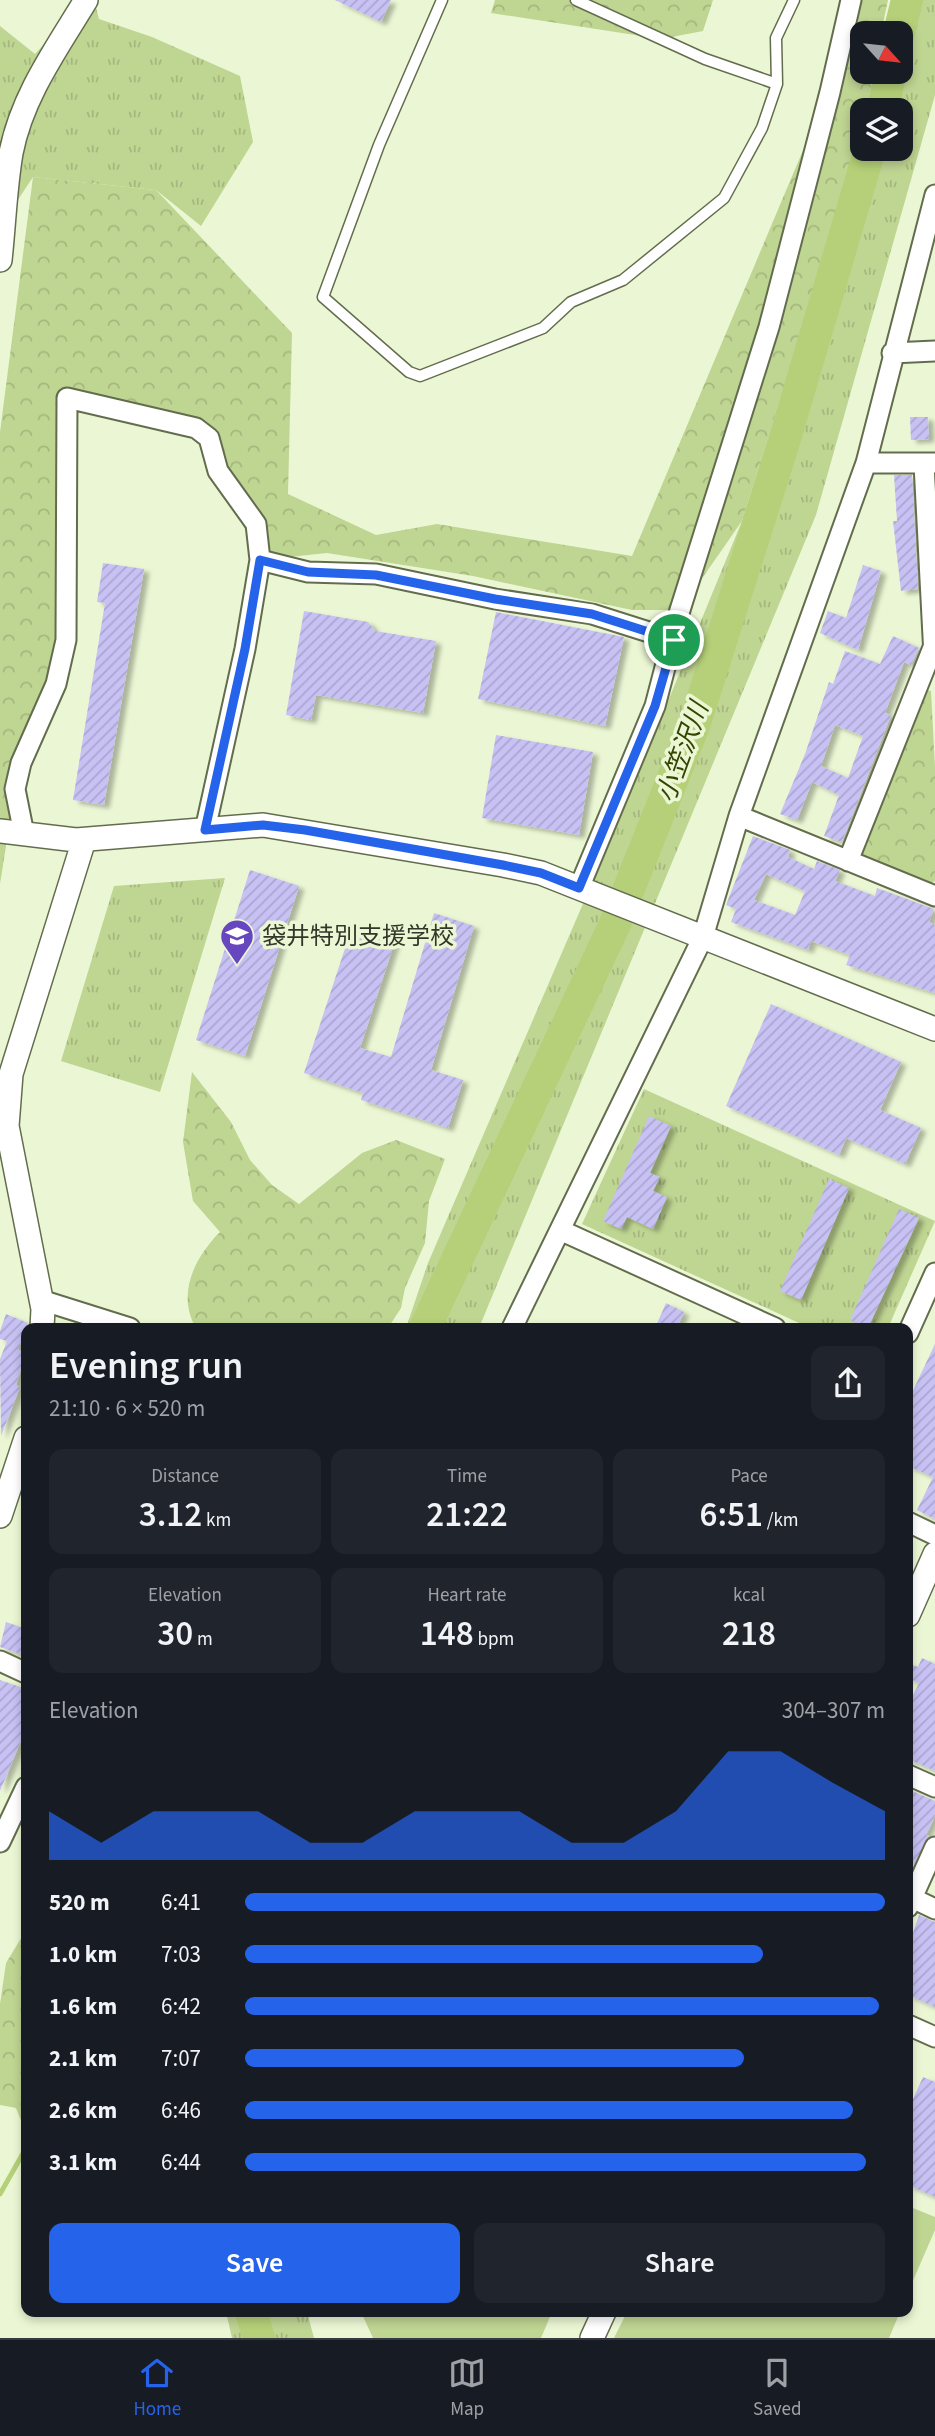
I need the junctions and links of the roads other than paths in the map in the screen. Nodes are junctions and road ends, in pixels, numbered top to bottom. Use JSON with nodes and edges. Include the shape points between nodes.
{"nodes":[{"id":1,"x":86,"y":0,"type":"edge"},
{"id":2,"x":442,"y":0,"type":"edge"},
{"id":3,"x":576,"y":0,"type":"edge"},
{"id":4,"x":794,"y":0,"type":"edge"},
{"id":5,"x":851,"y":0,"type":"edge"},
{"id":6,"x":777,"y":84,"type":"junction"},
{"id":7,"x":935,"y":195,"type":"edge"},
{"id":8,"x":0,"y":260,"type":"edge"},
{"id":9,"x":935,"y":351,"type":"edge"},
{"id":10,"x":892,"y":353,"type":"junction"},
{"id":11,"x":866,"y":463,"type":"junction"},
{"id":12,"x":930,"y":464,"type":"edge"},
{"id":13,"x":260,"y":560,"type":"junction"},
{"id":14,"x":674,"y":640,"type":"junction"},
{"id":15,"x":935,"y":652,"type":"edge"},
{"id":16,"x":739,"y":816,"type":"junction"},
{"id":17,"x":205,"y":830,"type":"junction"},
{"id":18,"x":0,"y":831,"type":"edge"},
{"id":19,"x":24,"y":834,"type":"junction"},
{"id":20,"x":84,"y":840,"type":"junction"},
{"id":21,"x":848,"y":861,"type":"junction"},
{"id":22,"x":579,"y":888,"type":"junction"},
{"id":23,"x":935,"y":895,"type":"edge"},
{"id":24,"x":697,"y":935,"type":"junction"},
{"id":25,"x":935,"y":1030,"type":"edge"},
{"id":26,"x":560,"y":1230,"type":"junction"},
{"id":27,"x":935,"y":1273,"type":"edge"},
{"id":28,"x":41,"y":1300,"type":"junction"},
{"id":29,"x":42,"y":1323,"type":"edge"},
{"id":30,"x":114,"y":1323,"type":"edge"},
{"id":31,"x":514,"y":1323,"type":"edge"},
{"id":32,"x":764,"y":1323,"type":"edge"},
{"id":33,"x":912,"y":1323,"type":"edge"},
{"id":34,"x":21,"y":1453,"type":"edge"},
{"id":35,"x":0,"y":1516,"type":"edge"},
{"id":36,"x":913,"y":1524,"type":"edge"},
{"id":37,"x":935,"y":1535,"type":"edge"},
{"id":38,"x":935,"y":1554,"type":"edge"},
{"id":39,"x":913,"y":1604,"type":"edge"},
{"id":40,"x":0,"y":1661,"type":"edge"},
{"id":41,"x":21,"y":1671,"type":"edge"},
{"id":42,"x":913,"y":1777,"type":"edge"},
{"id":43,"x":935,"y":1787,"type":"edge"},
{"id":44,"x":21,"y":1798,"type":"edge"},
{"id":45,"x":0,"y":1842,"type":"edge"},
{"id":46,"x":935,"y":1847,"type":"edge"},
{"id":47,"x":913,"y":1895,"type":"edge"},
{"id":48,"x":913,"y":1903,"type":"edge"},
{"id":49,"x":935,"y":1909,"type":"edge"},
{"id":50,"x":913,"y":2027,"type":"edge"},
{"id":51,"x":935,"y":2036,"type":"edge"},
{"id":52,"x":602,"y":2317,"type":"edge"},
{"id":53,"x":592,"y":2338,"type":"edge"}],
"edges":[{"from":1,"to":8,"type":"street","via":[[21,118],[11,152]]},
{"from":2,"to":6,"type":"lane","via":[[379,145],[323,298],[419,376],[543,328],[571,302],[623,281],[667,248],[724,198],[762,128]]},
{"from":3,"to":6,"type":"lane","via":[[705,59]]},
{"from":4,"to":6,"type":"lane","via":[[776,38]]},
{"from":5,"to":14,"type":"street","via":[[769,327]]},
{"from":7,"to":10,"type":"street"},
{"from":9,"to":10,"type":"street"},
{"from":10,"to":11,"type":"street"},
{"from":11,"to":12,"type":"street"},
{"from":11,"to":16,"type":"street"},
{"from":12,"to":15,"type":"street"},
{"from":13,"to":14,"type":"street","via":[[308,572],[376,575],[592,614]]},
{"from":13,"to":17,"type":"street"},
{"from":13,"to":19,"type":"street","via":[[257,524],[218,471],[209,438],[188,425],[67,398],[66,640],[56,684],[21,763],[15,789]]},
{"from":14,"to":22,"type":"street","via":[[655,706]]},
{"from":15,"to":21,"type":"street"},
{"from":16,"to":21,"type":"street"},
{"from":16,"to":24,"type":"street"},
{"from":17,"to":20,"type":"street"},
{"from":17,"to":22,"type":"street","via":[[263,825],[305,830],[541,873]]},
{"from":18,"to":19,"type":"street"},
{"from":19,"to":20,"type":"street"},
{"from":20,"to":28,"type":"street","via":[[11,1074],[8,1098],[7,1126]]},
{"from":21,"to":23,"type":"street"},
{"from":22,"to":24,"type":"street"},
{"from":24,"to":25,"type":"street"},
{"from":24,"to":26,"type":"street"},
{"from":26,"to":31,"type":"street"},
{"from":26,"to":32,"type":"street"},
{"from":27,"to":33,"type":"street"},
{"from":28,"to":29,"type":"street"},
{"from":28,"to":30,"type":"street"},
{"from":34,"to":35,"type":"street"},
{"from":36,"to":37,"type":"street"},
{"from":38,"to":39,"type":"street"},
{"from":40,"to":41,"type":"street"},
{"from":42,"to":43,"type":"street"},
{"from":44,"to":45,"type":"street"},
{"from":46,"to":47,"type":"street"},
{"from":48,"to":49,"type":"street"},
{"from":50,"to":51,"type":"street"},
{"from":52,"to":53,"type":"street"}]}
